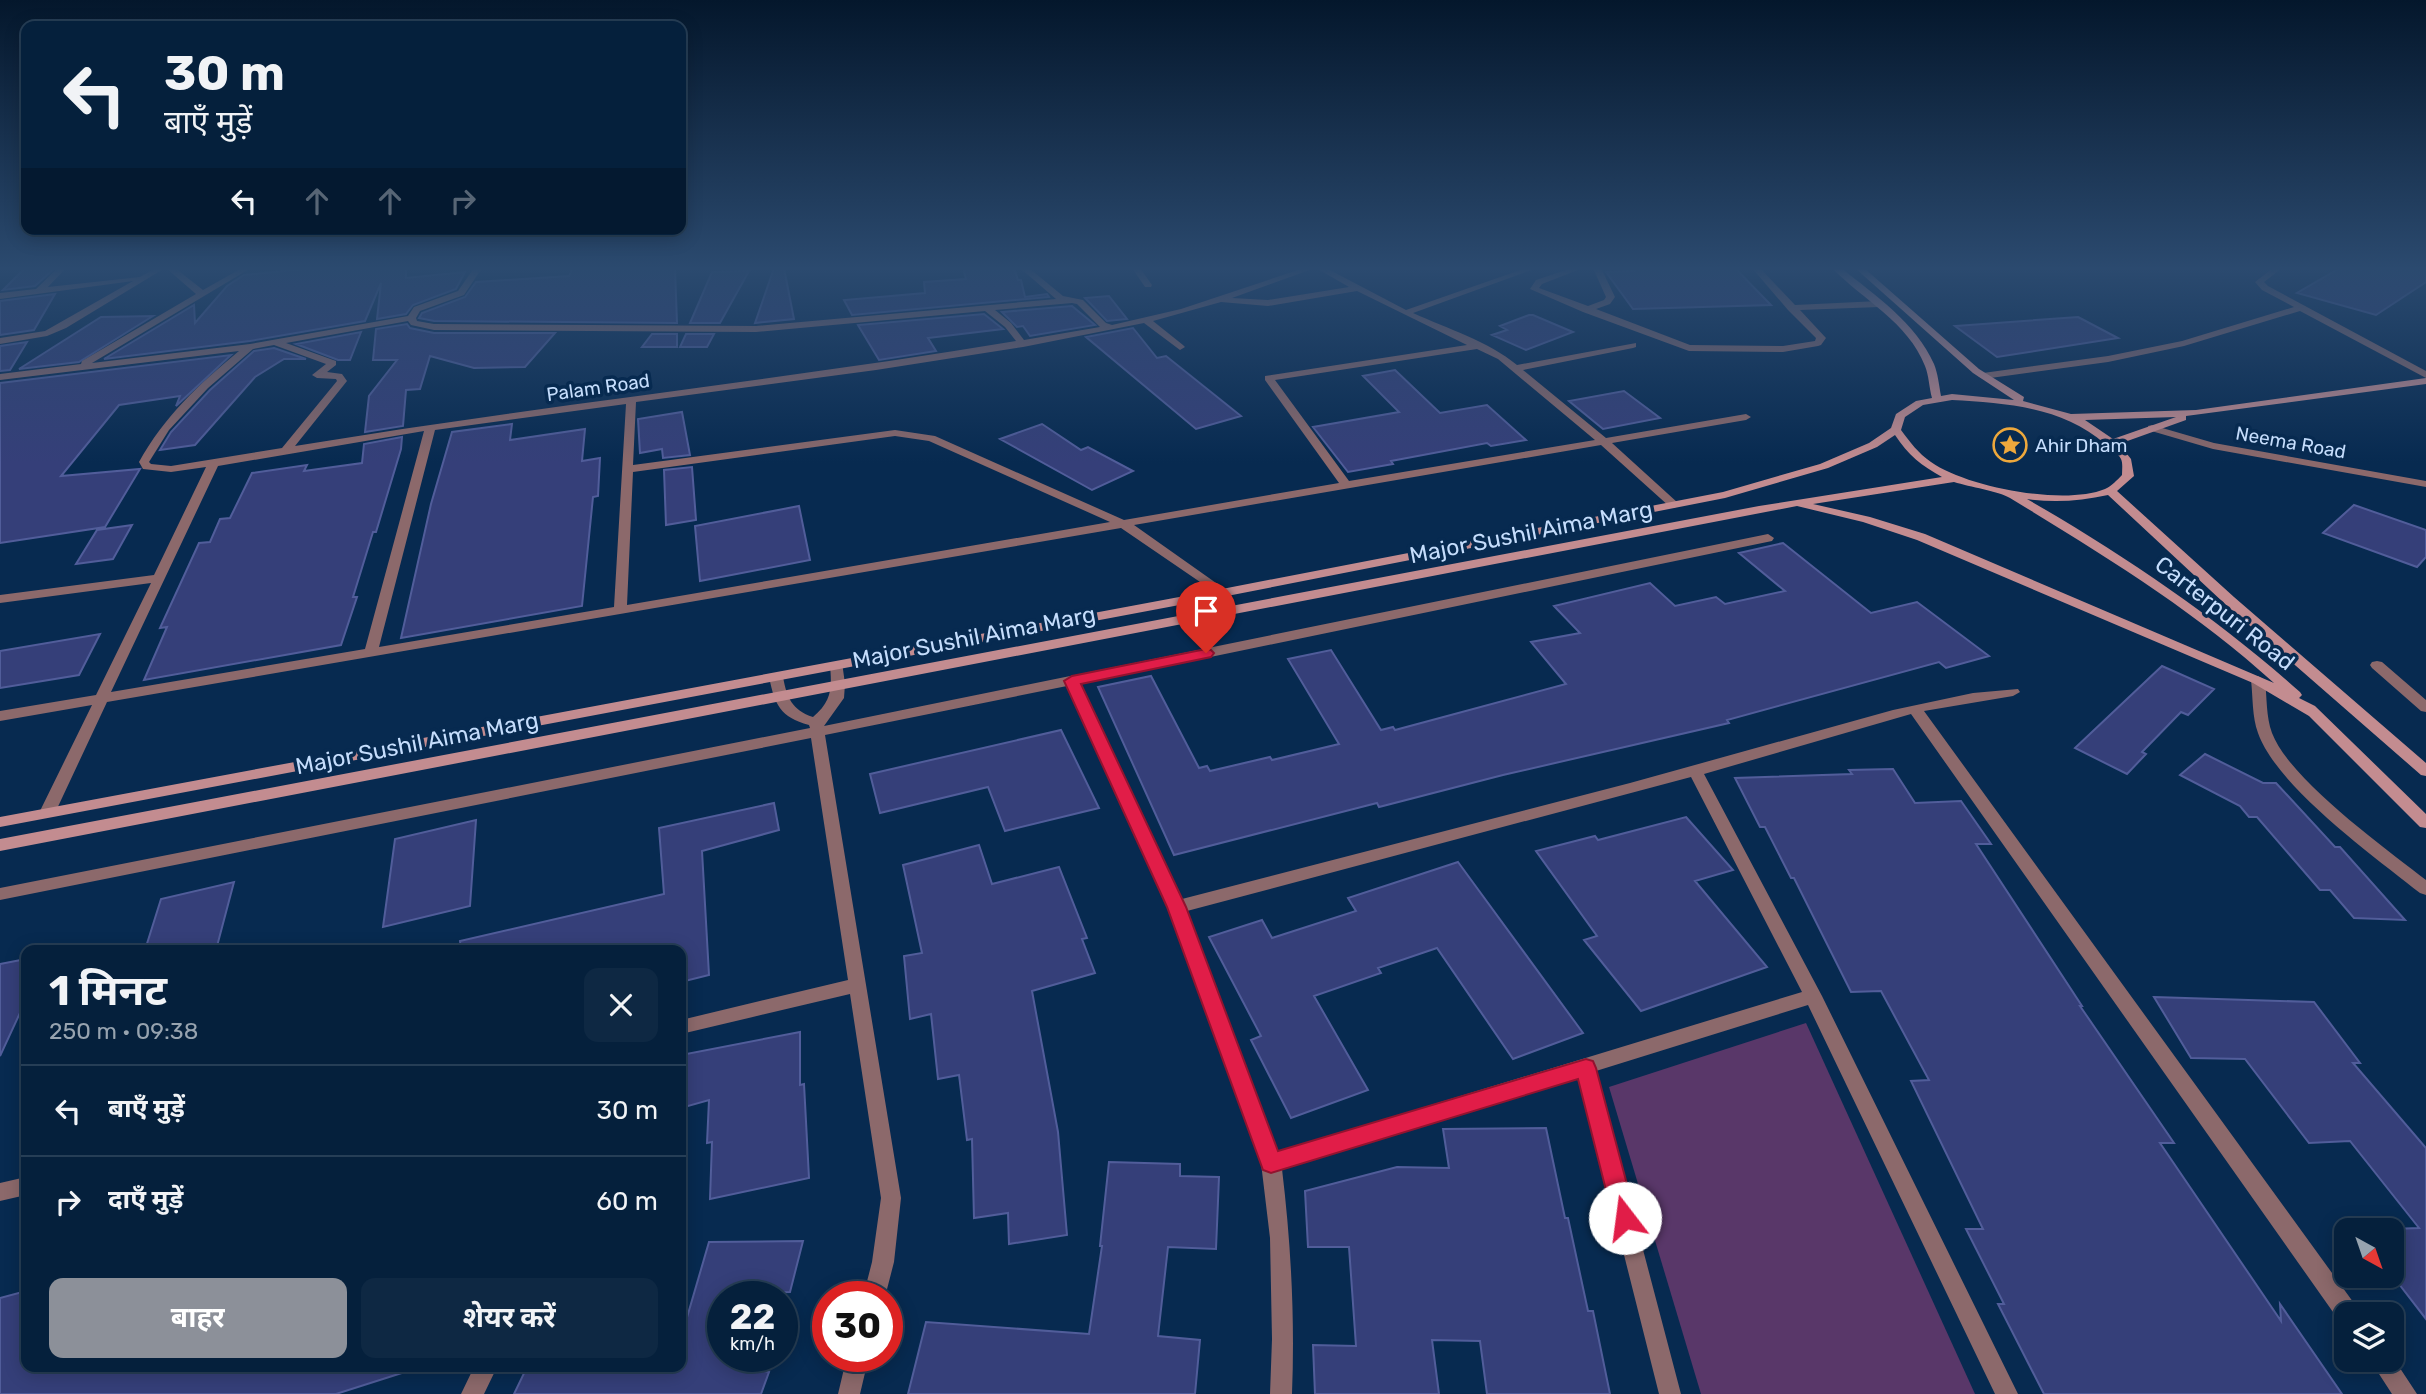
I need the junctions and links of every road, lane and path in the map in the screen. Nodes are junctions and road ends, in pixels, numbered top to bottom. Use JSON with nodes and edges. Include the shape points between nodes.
{"nodes":[{"id":1,"x":136,"y":333,"type":"edge"},
{"id":2,"x":326,"y":333,"type":"edge"},
{"id":3,"x":1014,"y":333,"type":"edge"},
{"id":4,"x":1083,"y":333,"type":"edge"},
{"id":5,"x":1162,"y":333,"type":"edge"},
{"id":6,"x":1451,"y":333,"type":"edge"},
{"id":7,"x":1648,"y":333,"type":"edge"},
{"id":8,"x":1816,"y":333,"type":"edge"},
{"id":9,"x":1907,"y":333,"type":"edge"},
{"id":10,"x":1934,"y":333,"type":"edge"},
{"id":11,"x":2216,"y":333,"type":"edge"},
{"id":12,"x":2347,"y":333,"type":"edge"},
{"id":13,"x":41,"y":334,"type":"joint"},
{"id":14,"x":0,"y":341,"type":"edge"},
{"id":15,"x":275,"y":342,"type":"junction"},
{"id":16,"x":1023,"y":344,"type":"junction"},
{"id":17,"x":1633,"y":345,"type":"dead end"},
{"id":18,"x":1480,"y":346,"type":"junction"},
{"id":19,"x":250,"y":347,"type":"junction"},
{"id":20,"x":1180,"y":347,"type":"dead end"},
{"id":21,"x":0,"y":348,"type":"edge"},
{"id":22,"x":81,"y":366,"type":"junction"},
{"id":23,"x":1517,"y":368,"type":"junction"},
{"id":24,"x":2426,"y":375,"type":"edge"},
{"id":25,"x":1983,"y":376,"type":"junction"},
{"id":26,"x":0,"y":377,"type":"edge"},
{"id":27,"x":2426,"y":381,"type":"edge"},
{"id":28,"x":1937,"y":399,"type":"junction"},
{"id":29,"x":631,"y":400,"type":"junction"},
{"id":30,"x":2036,"y":407,"type":"junction"},
{"id":31,"x":2196,"y":413,"type":"junction"},
{"id":32,"x":1746,"y":417,"type":"dead end"},
{"id":33,"x":2066,"y":417,"type":"junction"},
{"id":34,"x":430,"y":427,"type":"junction"},
{"id":35,"x":2152,"y":428,"type":"junction"},
{"id":36,"x":1896,"y":430,"type":"junction"},
{"id":37,"x":1603,"y":442,"type":"junction"},
{"id":38,"x":2112,"y":443,"type":"junction"},
{"id":39,"x":286,"y":451,"type":"junction"},
{"id":40,"x":214,"y":463,"type":"junction"},
{"id":41,"x":627,"y":469,"type":"junction"},
{"id":42,"x":1956,"y":478,"type":"junction"},
{"id":43,"x":2426,"y":484,"type":"edge"},
{"id":44,"x":1347,"y":486,"type":"junction"},
{"id":45,"x":2110,"y":491,"type":"junction"},
{"id":46,"x":2007,"y":493,"type":"junction"},
{"id":47,"x":1794,"y":503,"type":"junction"},
{"id":48,"x":1674,"y":505,"type":"junction"},
{"id":49,"x":1124,"y":524,"type":"junction"},
{"id":50,"x":1768,"y":538,"type":"dead end"},
{"id":51,"x":159,"y":578,"type":"junction"},
{"id":52,"x":1222,"y":593,"type":"junction"},
{"id":53,"x":0,"y":599,"type":"edge"},
{"id":54,"x":620,"y":611,"type":"junction"},
{"id":55,"x":371,"y":653,"type":"junction"},
{"id":56,"x":837,"y":665,"type":"junction"},
{"id":57,"x":2377,"y":665,"type":"dead end"},
{"id":58,"x":776,"y":677,"type":"junction"},
{"id":59,"x":2258,"y":680,"type":"junction"},
{"id":60,"x":1072,"y":681,"type":"junction"},
{"id":61,"x":839,"y":684,"type":"junction"},
{"id":62,"x":2013,"y":692,"type":"dead end"},
{"id":63,"x":780,"y":696,"type":"junction"},
{"id":64,"x":102,"y":699,"type":"junction"},
{"id":65,"x":2426,"y":708,"type":"edge"},
{"id":66,"x":1915,"y":709,"type":"junction"},
{"id":67,"x":2315,"y":713,"type":"junction"},
{"id":68,"x":0,"y":716,"type":"edge"},
{"id":69,"x":816,"y":726,"type":"junction"},
{"id":70,"x":1695,"y":771,"type":"junction"},
{"id":71,"x":2426,"y":771,"type":"edge"},
{"id":72,"x":47,"y":813,"type":"junction"},
{"id":73,"x":0,"y":822,"type":"edge"},
{"id":74,"x":2426,"y":823,"type":"edge"},
{"id":75,"x":0,"y":845,"type":"edge"},
{"id":76,"x":2426,"y":889,"type":"edge"},
{"id":77,"x":0,"y":894,"type":"edge"},
{"id":78,"x":1177,"y":907,"type":"junction"},
{"id":79,"x":856,"y":985,"type":"junction"},
{"id":80,"x":1813,"y":996,"type":"junction"},
{"id":81,"x":686,"y":1026,"type":"edge"},
{"id":82,"x":1586,"y":1068,"type":"junction"},
{"id":83,"x":1271,"y":1163,"type":"junction"},
{"id":84,"x":21,"y":1187,"type":"edge"},
{"id":85,"x":0,"y":1192,"type":"edge"},
{"id":86,"x":878,"y":1281,"type":"edge"},
{"id":87,"x":2339,"y":1302,"type":"edge"},
{"id":88,"x":483,"y":1372,"type":"edge"},
{"id":89,"x":854,"y":1372,"type":"edge"},
{"id":90,"x":2390,"y":1372,"type":"edge"},
{"id":91,"x":472,"y":1394,"type":"edge"},
{"id":92,"x":849,"y":1394,"type":"edge"},
{"id":93,"x":1281,"y":1394,"type":"edge"},
{"id":94,"x":1670,"y":1394,"type":"edge"},
{"id":95,"x":2007,"y":1394,"type":"edge"},
{"id":96,"x":2406,"y":1394,"type":"edge"}],
"edges":[{"from":1,"to":22,"type":"street"},
{"from":2,"to":15,"type":"street"},
{"from":3,"to":16,"type":"street"},
{"from":4,"to":16,"type":"street","name":"Palam Road"},
{"from":5,"to":20,"type":"street"},
{"from":6,"to":18,"type":"street"},
{"from":7,"to":8,"type":"street","via":[[1689,348],[1783,349],[1818,343],[1821,338]]},
{"from":9,"to":28,"type":"street","via":[[1929,363]]},
{"from":10,"to":25,"type":"street"},
{"from":11,"to":25,"type":"street","via":[[2108,359]]},
{"from":12,"to":24,"type":"street"},
{"from":13,"to":14,"type":"street"},
{"from":13,"to":21,"type":"street"},
{"from":15,"to":19,"type":"street"},
{"from":15,"to":39,"type":"street","via":[[333,363],[317,374],[339,376],[342,381]]},
{"from":16,"to":29,"type":"street","name":"Palam Road"},
{"from":17,"to":23,"type":"street"},
{"from":18,"to":23,"type":"street"},
{"from":18,"to":44,"type":"street","via":[[1268,378]]},
{"from":19,"to":22,"type":"street"},
{"from":19,"to":40,"type":"street","name":"Palam Road","via":[[176,413],[144,462],[158,469]]},
{"from":22,"to":26,"type":"street"},
{"from":23,"to":37,"type":"street"},
{"from":25,"to":30,"type":"street"},
{"from":27,"to":31,"type":"street"},
{"from":28,"to":30,"type":"street","via":[[1999,399]]},
{"from":28,"to":36,"type":"street","name":"Major Sushil Aima Marg","via":[[1900,415]]},
{"from":29,"to":34,"type":"street","name":"Palam Road"},
{"from":29,"to":41,"type":"street"},
{"from":30,"to":33,"type":"street"},
{"from":31,"to":33,"type":"street"},
{"from":31,"to":35,"type":"street"},
{"from":32,"to":37,"type":"street"},
{"from":33,"to":38,"type":"street"},
{"from":34,"to":39,"type":"street","name":"Palam Road"},
{"from":34,"to":55,"type":"street"},
{"from":35,"to":38,"type":"street"},
{"from":35,"to":43,"type":"street","name":"Neema Road","via":[[2213,446]]},
{"from":36,"to":42,"type":"street","via":[[1913,454]]},
{"from":36,"to":48,"type":"street","name":"Major Sushil Aima Marg","via":[[1824,466]]},
{"from":37,"to":44,"type":"street"},
{"from":37,"to":48,"type":"street"},
{"from":38,"to":45,"type":"street","via":[[2126,457],[2128,475]]},
{"from":39,"to":40,"type":"street","name":"Palam Road"},
{"from":40,"to":51,"type":"street"},
{"from":41,"to":49,"type":"street","via":[[914,434]]},
{"from":41,"to":54,"type":"street"},
{"from":42,"to":46,"type":"street"},
{"from":42,"to":47,"type":"street","name":"Major Sushil Aima Marg"},
{"from":44,"to":49,"type":"street"},
{"from":45,"to":46,"type":"street","via":[[2080,498]]},
{"from":45,"to":71,"type":"street","name":"Carterpuri Road"},
{"from":46,"to":67,"type":"street","name":"Carterpuri Road","via":[[2102,547],[2167,592],[2254,656]]},
{"from":47,"to":59,"type":"street","via":[[1921,537]]},
{"from":47,"to":61,"type":"street","name":"Major Sushil Aima Marg"},
{"from":48,"to":52,"type":"street","name":"Major Sushil Aima Marg"},
{"from":49,"to":52,"type":"street"},
{"from":49,"to":54,"type":"street"},
{"from":50,"to":60,"type":"street"},
{"from":51,"to":53,"type":"street"},
{"from":51,"to":64,"type":"street"},
{"from":52,"to":56,"type":"street","name":"Major Sushil Aima Marg"},
{"from":54,"to":55,"type":"street"},
{"from":55,"to":64,"type":"street"},
{"from":56,"to":58,"type":"street","name":"Major Sushil Aima Marg"},
{"from":56,"to":61,"type":"street"},
{"from":57,"to":65,"type":"street"},
{"from":58,"to":63,"type":"street"},
{"from":58,"to":72,"type":"street","name":"Major Sushil Aima Marg"},
{"from":59,"to":67,"type":"street"},
{"from":59,"to":76,"type":"street","via":[[2265,733],[2280,760]]},
{"from":60,"to":69,"type":"street"},
{"from":60,"to":78,"type":"street"},
{"from":61,"to":63,"type":"street","name":"Major Sushil Aima Marg"},
{"from":61,"to":69,"type":"street","via":[[838,699]]},
{"from":62,"to":66,"type":"street"},
{"from":63,"to":69,"type":"street","via":[[792,714]]},
{"from":63,"to":75,"type":"street","name":"Major Sushil Aima Marg"},
{"from":64,"to":68,"type":"street"},
{"from":64,"to":72,"type":"street"},
{"from":66,"to":70,"type":"street"},
{"from":66,"to":87,"type":"street"},
{"from":67,"to":74,"type":"street","name":"Carterpuri Road"},
{"from":69,"to":77,"type":"street"},
{"from":69,"to":79,"type":"street"},
{"from":70,"to":78,"type":"street"},
{"from":70,"to":80,"type":"street"},
{"from":72,"to":73,"type":"street","name":"Major Sushil Aima Marg"},
{"from":78,"to":83,"type":"street"},
{"from":79,"to":81,"type":"street"},
{"from":79,"to":86,"type":"street","via":[[891,1198]]},
{"from":80,"to":82,"type":"street"},
{"from":80,"to":95,"type":"street"},
{"from":82,"to":83,"type":"street"},
{"from":82,"to":94,"type":"street"},
{"from":83,"to":93,"type":"street","via":[[1280,1238]]},
{"from":84,"to":85,"type":"street"},
{"from":88,"to":91,"type":"street"},
{"from":89,"to":92,"type":"street"},
{"from":90,"to":96,"type":"street"}]}
